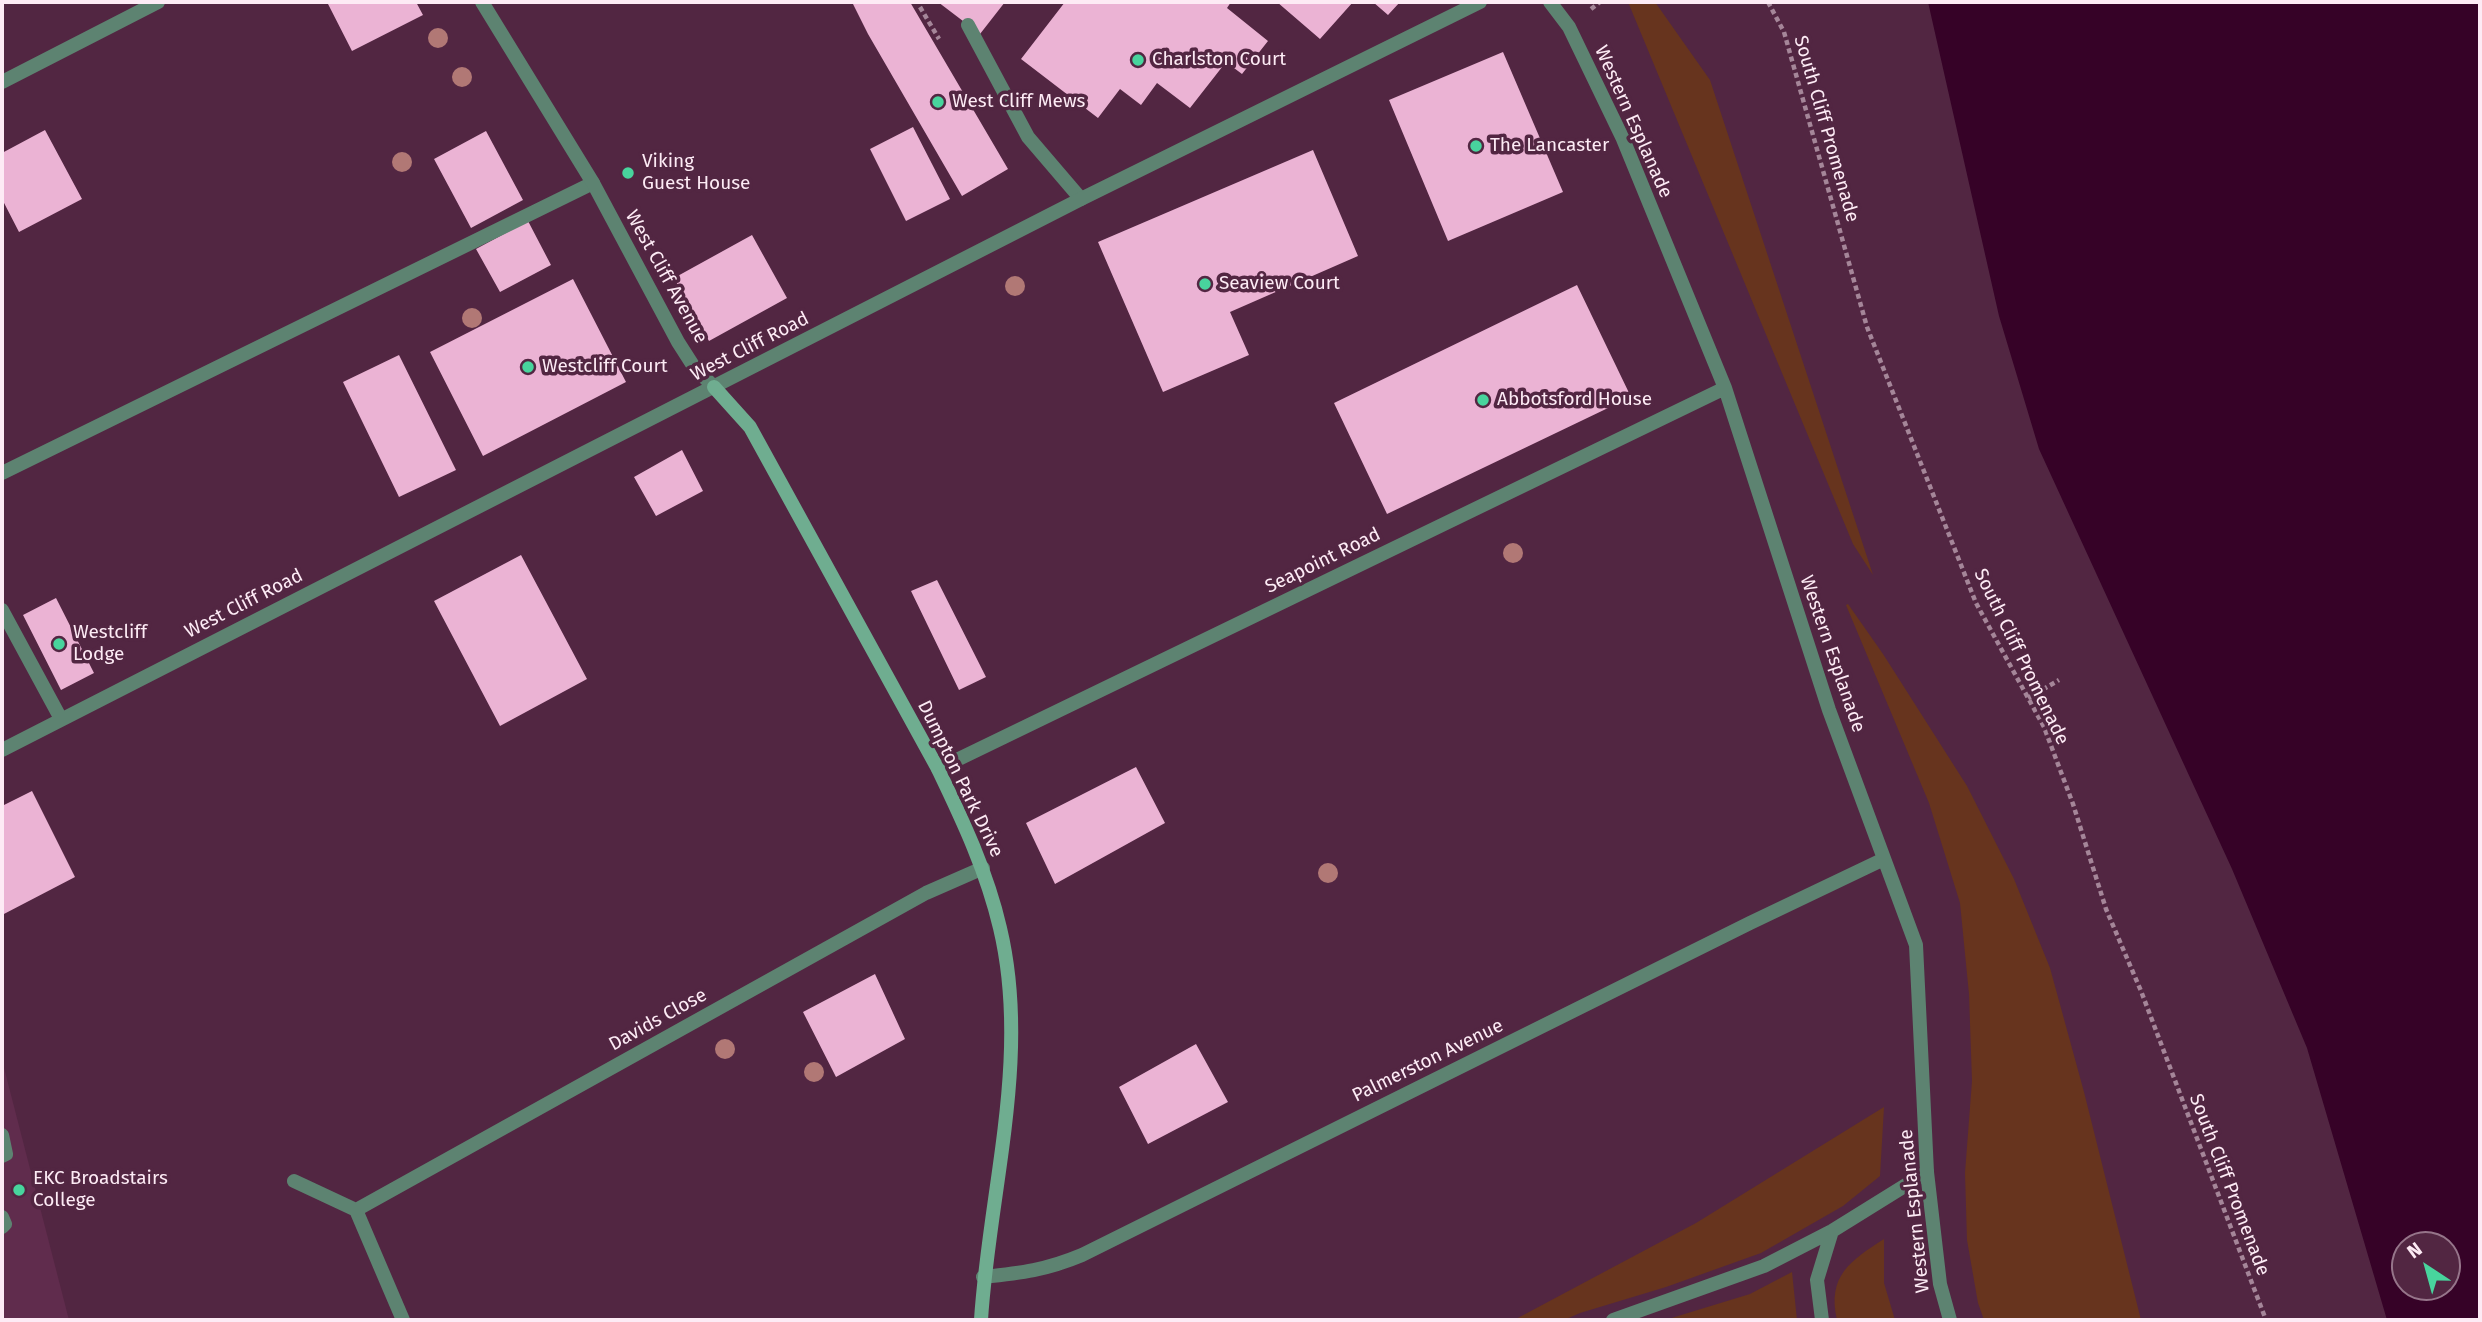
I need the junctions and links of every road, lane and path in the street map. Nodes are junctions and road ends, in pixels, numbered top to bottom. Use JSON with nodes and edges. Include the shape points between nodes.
{"nodes":[{"id":1,"x":158,"y":2,"type":"edge"},
{"id":2,"x":482,"y":2,"type":"edge"},
{"id":3,"x":1480,"y":2,"type":"edge"},
{"id":4,"x":1550,"y":2,"type":"edge"},
{"id":5,"x":1768,"y":2,"type":"edge"},
{"id":6,"x":968,"y":25,"type":"dead end"},
{"id":7,"x":2,"y":82,"type":"edge"},
{"id":8,"x":593,"y":183,"type":"junction"},
{"id":9,"x":1081,"y":199,"type":"junction"},
{"id":10,"x":713,"y":387,"type":"junction"},
{"id":11,"x":1725,"y":388,"type":"junction"},
{"id":12,"x":2,"y":474,"type":"edge"},
{"id":13,"x":2,"y":610,"type":"edge"},
{"id":14,"x":2059,"y":680,"type":"dead end"},
{"id":15,"x":2028,"y":698,"type":"junction"},
{"id":16,"x":61,"y":719,"type":"junction"},
{"id":17,"x":2,"y":750,"type":"edge"},
{"id":18,"x":938,"y":769,"type":"junction"},
{"id":19,"x":1884,"y":859,"type":"junction"},
{"id":20,"x":983,"y":868,"type":"junction"},
{"id":21,"x":2,"y":1135,"type":"edge"},
{"id":22,"x":2,"y":1156,"type":"edge"},
{"id":23,"x":1927,"y":1172,"type":"junction"},
{"id":24,"x":294,"y":1181,"type":"dead end"},
{"id":25,"x":356,"y":1210,"type":"junction"},
{"id":26,"x":2,"y":1217,"type":"edge"},
{"id":27,"x":2,"y":1227,"type":"edge"},
{"id":28,"x":1832,"y":1231,"type":"junction"},
{"id":29,"x":984,"y":1277,"type":"junction"},
{"id":30,"x":403,"y":1320,"type":"edge"},
{"id":31,"x":981,"y":1320,"type":"edge"},
{"id":32,"x":1613,"y":1320,"type":"edge"},
{"id":33,"x":1822,"y":1320,"type":"edge"},
{"id":34,"x":1951,"y":1320,"type":"edge"},
{"id":35,"x":2266,"y":1320,"type":"edge"}],
"edges":[{"from":1,"to":7,"type":"street"},
{"from":2,"to":8,"type":"street","name":"West Cliff Avenue"},
{"from":3,"to":9,"type":"street","name":"West Cliff Road"},
{"from":4,"to":11,"type":"street","name":"Western Esplanade","via":[[1569,27],[1622,139]]},
{"from":5,"to":15,"type":"path","name":"South Cliff Promenade","via":[[1784,32],[1867,327],[1976,603]]},
{"from":6,"to":9,"type":"street","via":[[1028,137]]},
{"from":8,"to":10,"type":"street","name":"West Cliff Avenue","via":[[678,342]]},
{"from":8,"to":12,"type":"street"},
{"from":9,"to":10,"type":"street","name":"West Cliff Road"},
{"from":10,"to":16,"type":"street","name":"West Cliff Road"},
{"from":10,"to":18,"type":"street","name":"Dumpton Park Drive","via":[[750,427]]},
{"from":11,"to":18,"type":"street","name":"Seapoint Road"},
{"from":11,"to":19,"type":"street","name":"Western Esplanade","via":[[1829,710]]},
{"from":13,"to":16,"type":"street"},
{"from":14,"to":15,"type":"path"},
{"from":15,"to":35,"type":"path","name":"South Cliff Promenade","via":[[2044,727],[2106,909]]},
{"from":16,"to":17,"type":"street","name":"West Cliff Road"},
{"from":18,"to":20,"type":"street","name":"Dumpton Park Drive"},
{"from":19,"to":23,"type":"street","name":"Western Esplanade","via":[[1916,945]]},
{"from":19,"to":29,"type":"street","name":"Palmerston Avenue","via":[[1083,1255],[1033,1272]]},
{"from":20,"to":25,"type":"street","name":"Davids Close","via":[[926,893]]},
{"from":20,"to":29,"type":"street","name":"Dumpton Park Drive","via":[[1001,930],[1011,1034],[1009,1089]]},
{"from":21,"to":22,"type":"street","via":[[6,1154]]},
{"from":23,"to":28,"type":"street"},
{"from":23,"to":34,"type":"street","name":"Western Esplanade","via":[[1940,1284]]},
{"from":24,"to":25,"type":"street"},
{"from":25,"to":30,"type":"street"},
{"from":26,"to":27,"type":"street"},
{"from":28,"to":32,"type":"street","via":[[1765,1266]]},
{"from":28,"to":33,"type":"street","via":[[1817,1279]]},
{"from":29,"to":31,"type":"street","name":"Dumpton Park Drive"}]}
